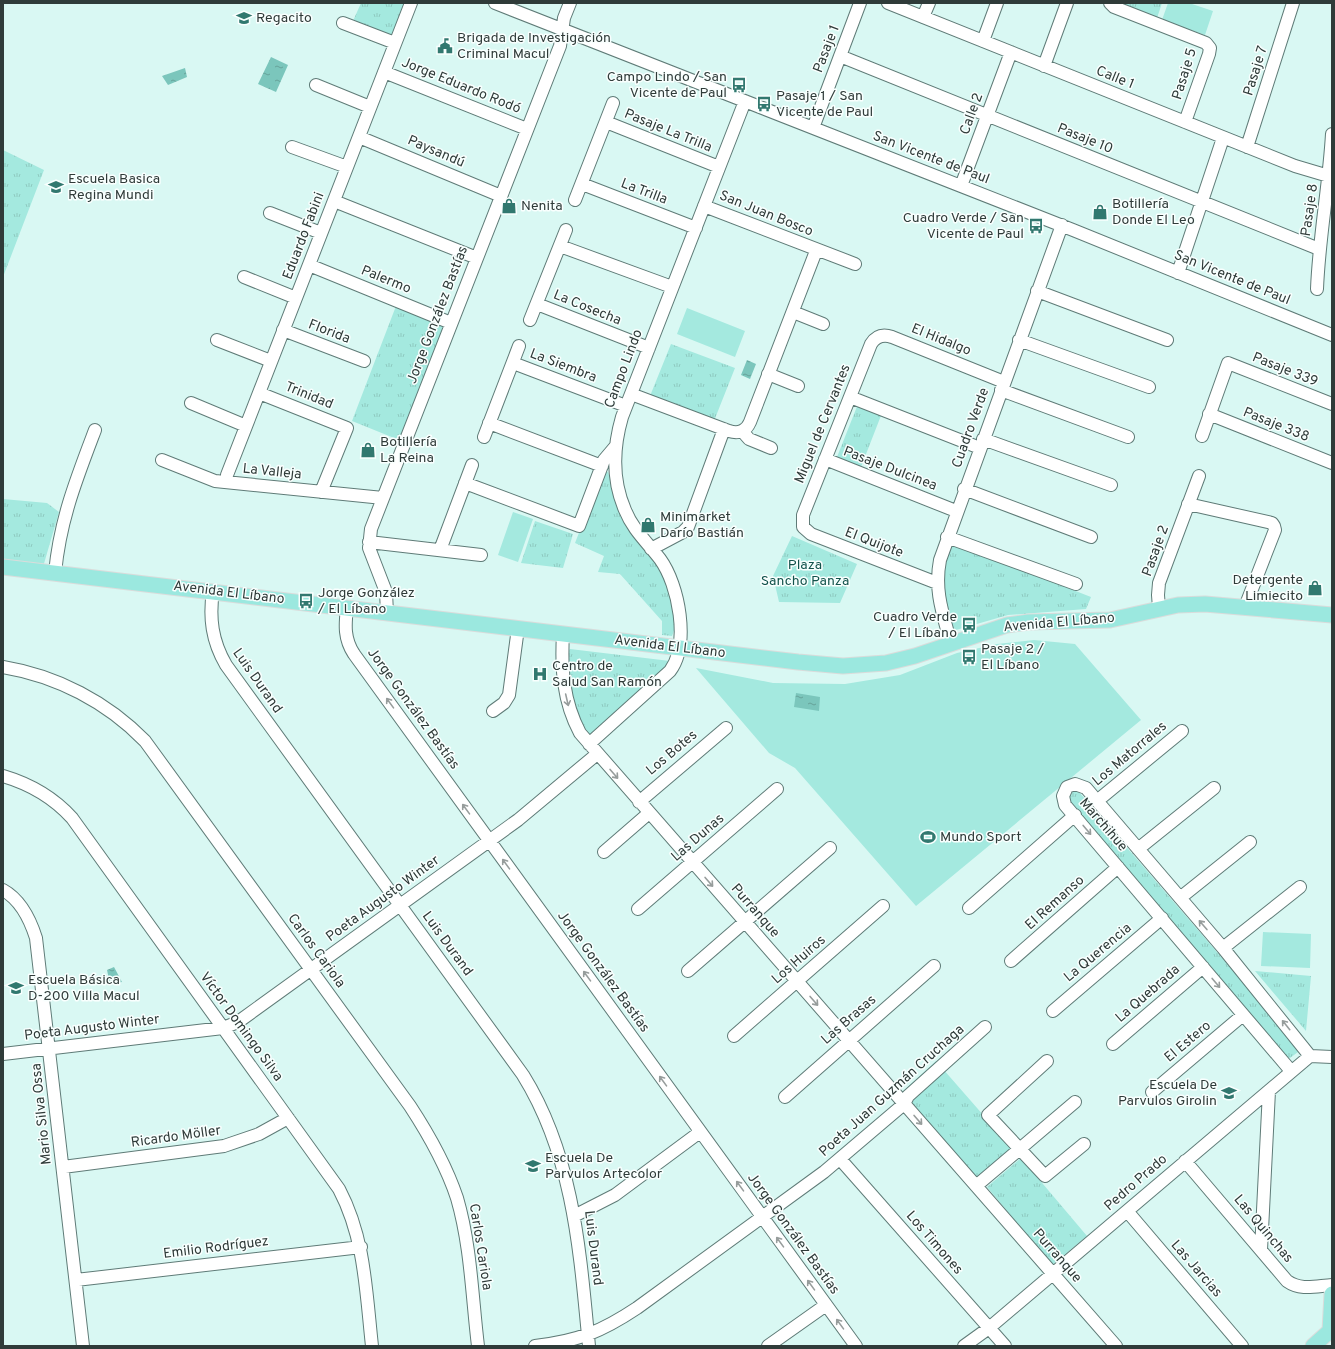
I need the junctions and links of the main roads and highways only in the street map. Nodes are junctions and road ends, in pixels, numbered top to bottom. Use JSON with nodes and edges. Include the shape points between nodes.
{"nodes":[{"id":1,"x":3,"y":567,"type":"edge"},
{"id":2,"x":1332,"y":614,"type":"edge"},
{"id":3,"x":1332,"y":1294,"type":"edge"},
{"id":4,"x":1331,"y":1330,"type":"edge"},
{"id":5,"x":1313,"y":1346,"type":"edge"}],
"edges":[{"from":1,"to":2,"type":"main road","name":"Avenida El Líbano","via":[[843,666],[900,660],[1007,625],[1110,620],[1159,608],[1192,604]]},
{"from":3,"to":4,"type":"main road"},
{"from":4,"to":5,"type":"main road"}]}
